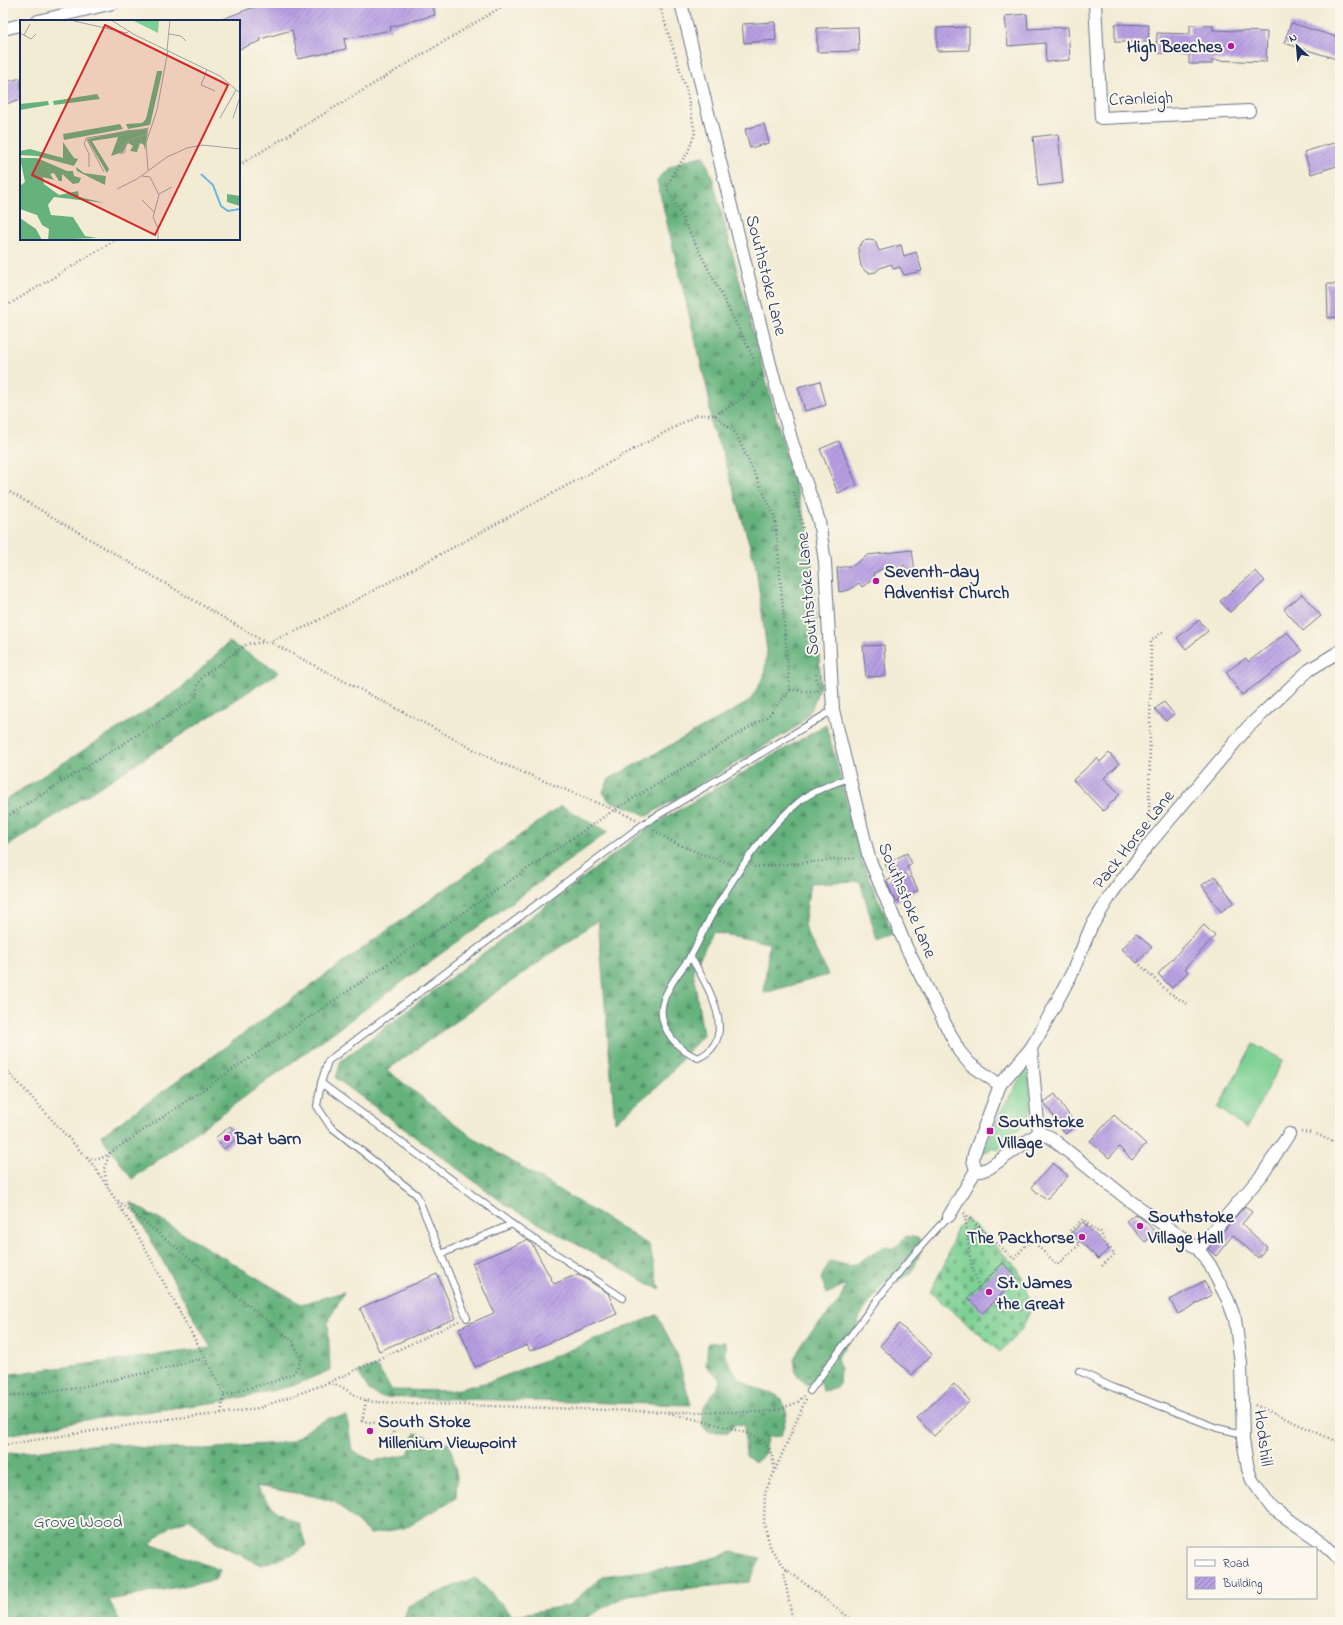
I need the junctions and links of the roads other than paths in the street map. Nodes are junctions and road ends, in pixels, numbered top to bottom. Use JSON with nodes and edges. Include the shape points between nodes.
{"nodes":[{"id":1,"x":113,"y":3,"type":"edge"},
{"id":2,"x":681,"y":3,"type":"edge"},
{"id":3,"x":1095,"y":3,"type":"edge"},
{"id":4,"x":42,"y":20,"type":"edge"},
{"id":5,"x":20,"y":25,"type":"edge"},
{"id":6,"x":3,"y":29,"type":"edge"},
{"id":7,"x":1250,"y":110,"type":"dead end"},
{"id":8,"x":1340,"y":651,"type":"edge"},
{"id":9,"x":830,"y":712,"type":"junction"},
{"id":10,"x":849,"y":778,"type":"junction"},
{"id":11,"x":690,"y":956,"type":"junction"},
{"id":12,"x":1031,"y":1048,"type":"junction"},
{"id":13,"x":321,"y":1083,"type":"junction"},
{"id":14,"x":1000,"y":1085,"type":"junction"},
{"id":15,"x":1039,"y":1134,"type":"junction"},
{"id":16,"x":1289,"y":1134,"type":"road end"},
{"id":17,"x":976,"y":1170,"type":"junction"},
{"id":18,"x":952,"y":1210,"type":"joint"},
{"id":19,"x":512,"y":1224,"type":"junction"},
{"id":20,"x":1198,"y":1249,"type":"junction"},
{"id":21,"x":441,"y":1254,"type":"junction"},
{"id":22,"x":623,"y":1298,"type":"dead end"},
{"id":23,"x":467,"y":1318,"type":"road end"},
{"id":24,"x":1079,"y":1371,"type":"dead end"},
{"id":25,"x":810,"y":1392,"type":"road end"},
{"id":26,"x":1243,"y":1434,"type":"junction"},
{"id":27,"x":1340,"y":1561,"type":"edge"}],
"edges":[{"from":1,"to":4,"type":"street"},
{"from":2,"to":9,"type":"street","name":"Southstoke Lane","via":[[766,371],[819,521],[825,562]]},
{"from":3,"to":7,"type":"street","name":"Cranleigh","via":[[1101,118]]},
{"from":5,"to":6,"type":"street"},
{"from":8,"to":12,"type":"street","name":"Pack Horse Lane","via":[[1309,670],[1248,726],[1149,844],[1112,894],[1091,928],[1072,973]]},
{"from":9,"to":10,"type":"street","name":"Southstoke Lane"},
{"from":9,"to":13,"type":"lane","via":[[645,823],[328,1061]]},
{"from":10,"to":11,"type":"lane","via":[[800,800],[774,825],[713,912]]},
{"from":10,"to":14,"type":"street","name":"Southstoke Lane","via":[[869,858],[907,949],[959,1051],[970,1064]]},
{"from":11,"to":11,"type":"lane","via":[[665,997],[662,1008],[663,1020],[671,1037],[683,1051],[698,1058],[713,1049],[719,1038],[720,1029],[708,986]]},
{"from":12,"to":14,"type":"street","name":"Pack Horse Lane"},
{"from":12,"to":15,"type":"street"},
{"from":13,"to":19,"type":"lane"},
{"from":13,"to":21,"type":"lane","via":[[316,1106],[330,1126],[417,1195]]},
{"from":14,"to":17,"type":"street","name":"Pack Horse Lane","via":[[974,1154]]},
{"from":15,"to":17,"type":"street","via":[[989,1168]]},
{"from":15,"to":20,"type":"street","name":"Hodshill","via":[[1050,1137]]},
{"from":16,"to":20,"type":"street","via":[[1262,1175]]},
{"from":17,"to":18,"type":"street"},
{"from":18,"to":25,"type":"lane","via":[[883,1292]]},
{"from":19,"to":21,"type":"lane"},
{"from":19,"to":22,"type":"lane"},
{"from":20,"to":26,"type":"street","name":"Hodshill","via":[[1210,1264],[1235,1319],[1241,1363]]},
{"from":21,"to":23,"type":"lane"},
{"from":24,"to":26,"type":"lane","via":[[1114,1388],[1217,1428]]},
{"from":26,"to":27,"type":"street","name":"Hodshill","via":[[1248,1469],[1259,1492],[1272,1508],[1324,1544]]}]}
